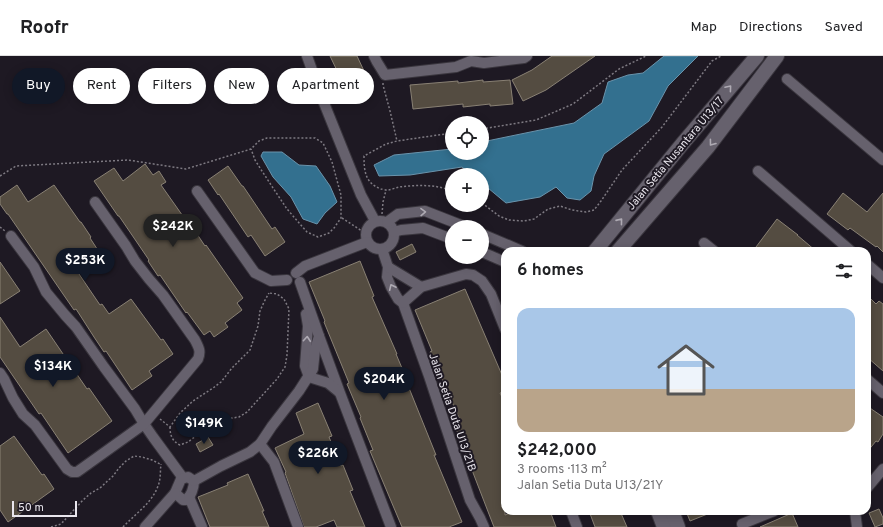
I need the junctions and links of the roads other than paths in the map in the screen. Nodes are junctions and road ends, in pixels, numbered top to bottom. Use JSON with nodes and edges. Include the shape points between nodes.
{"nodes":[{"id":1,"x":307,"y":56,"type":"edge"},
{"id":2,"x":374,"y":56,"type":"edge"},
{"id":3,"x":527,"y":56,"type":"edge"},
{"id":4,"x":756,"y":56,"type":"edge"},
{"id":5,"x":777,"y":56,"type":"edge"},
{"id":6,"x":470,"y":59,"type":"edge"},
{"id":7,"x":787,"y":79,"type":"dead end"},
{"id":8,"x":883,"y":160,"type":"edge"},
{"id":9,"x":758,"y":171,"type":"dead end"},
{"id":10,"x":197,"y":191,"type":"dead end"},
{"id":11,"x":95,"y":202,"type":"dead end"},
{"id":12,"x":449,"y":220,"type":"edge"},
{"id":13,"x":381,"y":221,"type":"junction"},
{"id":14,"x":394,"y":232,"type":"junction"},
{"id":15,"x":11,"y":236,"type":"dead end"},
{"id":16,"x":445,"y":236,"type":"edge"},
{"id":17,"x":489,"y":237,"type":"edge"},
{"id":18,"x":366,"y":238,"type":"junction"},
{"id":19,"x":704,"y":243,"type":"dead end"},
{"id":20,"x":513,"y":247,"type":"edge"},
{"id":21,"x":598,"y":247,"type":"edge"},
{"id":22,"x":621,"y":247,"type":"edge"},
{"id":23,"x":709,"y":247,"type":"edge"},
{"id":24,"x":846,"y":247,"type":"edge"},
{"id":25,"x":382,"y":249,"type":"junction"},
{"id":26,"x":489,"y":255,"type":"edge"},
{"id":27,"x":501,"y":260,"type":"edge"},
{"id":28,"x":388,"y":268,"type":"junction"},
{"id":29,"x":871,"y":268,"type":"edge"},
{"id":30,"x":883,"y":278,"type":"edge"},
{"id":31,"x":297,"y":281,"type":"junction"},
{"id":32,"x":421,"y":287,"type":"junction"},
{"id":33,"x":403,"y":303,"type":"junction"},
{"id":34,"x":501,"y":319,"type":"edge"},
{"id":35,"x":319,"y":336,"type":"junction"},
{"id":36,"x":0,"y":373,"type":"edge"},
{"id":37,"x":309,"y":377,"type":"junction"},
{"id":38,"x":871,"y":382,"type":"edge"},
{"id":39,"x":340,"y":393,"type":"junction"},
{"id":40,"x":883,"y":393,"type":"edge"},
{"id":41,"x":144,"y":424,"type":"junction"},
{"id":42,"x":260,"y":444,"type":"junction"},
{"id":43,"x":883,"y":469,"type":"edge"},
{"id":44,"x":183,"y":478,"type":"junction"},
{"id":45,"x":194,"y":481,"type":"junction"},
{"id":46,"x":871,"y":483,"type":"edge"},
{"id":47,"x":175,"y":493,"type":"junction"},
{"id":48,"x":189,"y":497,"type":"junction"},
{"id":49,"x":572,"y":515,"type":"edge"},
{"id":50,"x":660,"y":515,"type":"edge"},
{"id":51,"x":674,"y":515,"type":"edge"},
{"id":52,"x":764,"y":515,"type":"edge"},
{"id":53,"x":855,"y":515,"type":"edge"},
{"id":54,"x":742,"y":524,"type":"dead end"},
{"id":55,"x":145,"y":527,"type":"edge"},
{"id":56,"x":202,"y":527,"type":"edge"},
{"id":57,"x":298,"y":527,"type":"edge"},
{"id":58,"x":391,"y":527,"type":"edge"},
{"id":59,"x":484,"y":527,"type":"edge"},
{"id":60,"x":577,"y":527,"type":"edge"},
{"id":61,"x":664,"y":527,"type":"edge"},
{"id":62,"x":678,"y":527,"type":"edge"},
{"id":63,"x":856,"y":527,"type":"edge"}],
"edges":[{"from":1,"to":13,"type":"street","via":[[361,195]]},
{"from":2,"to":6,"type":"street","via":[[385,75],[456,67]]},
{"from":3,"to":6,"type":"street","via":[[484,63]]},
{"from":21,"to":4,"type":"main road","name":"Jalan Setia Nusantara U13/17","one_way":true},
{"from":5,"to":22,"type":"main road","name":"Jalan Setia Nusantara U13/17","one_way":true,"via":[[708,147]]},
{"from":7,"to":8,"type":"street"},
{"from":9,"to":24,"type":"street"},
{"from":10,"to":31,"type":"street","via":[[255,273],[271,281],[287,280],[289,274],[294,272]]},
{"from":11,"to":41,"type":"street","via":[[135,261],[196,340],[199,348],[198,360]]},
{"from":13,"to":12,"type":"street","one_way":true,"via":[[398,214],[426,211]]},
{"from":13,"to":14,"type":"street","via":[[393,228]]},
{"from":13,"to":18,"type":"street","via":[[368,226]]},
{"from":14,"to":16,"type":"street","via":[[423,228]]},
{"from":14,"to":25,"type":"street","via":[[393,241],[387,248]]},
{"from":15,"to":41,"type":"street","via":[[34,268],[46,292],[76,327]]},
{"from":17,"to":20,"type":"street"},
{"from":18,"to":25,"type":"street","via":[[374,248]]},
{"from":18,"to":31,"type":"street","via":[[305,266]]},
{"from":19,"to":23,"type":"street"},
{"from":25,"to":28,"type":"street","name":"Jalan Setia Duta U13/21B"},
{"from":26,"to":27,"type":"street"},
{"from":28,"to":32,"type":"street"},
{"from":33,"to":28,"type":"street","name":"Jalan Setia Duta U13/21B","one_way":true,"via":[[391,287],[387,277]]},
{"from":29,"to":30,"type":"street"},
{"from":31,"to":35,"type":"street"},
{"from":37,"to":31,"type":"street","one_way":true,"via":[[305,366],[308,326]]},
{"from":32,"to":33,"type":"street"},
{"from":32,"to":34,"type":"street","via":[[466,274],[473,275],[482,281],[491,294]]},
{"from":33,"to":59,"type":"street","name":"Jalan Setia Duta U13/21B","via":[[470,500]]},
{"from":35,"to":37,"type":"street","via":[[314,369]]},
{"from":35,"to":39,"type":"street"},
{"from":36,"to":41,"type":"street","via":[[23,414],[35,425],[67,469],[72,472],[77,472]]},
{"from":37,"to":39,"type":"street","via":[[328,383]]},
{"from":37,"to":42,"type":"street"},
{"from":38,"to":40,"type":"street"},
{"from":39,"to":58,"type":"street"},
{"from":41,"to":44,"type":"street","via":[[164,460]]},
{"from":42,"to":45,"type":"street"},
{"from":42,"to":57,"type":"street","via":[[274,462]]},
{"from":43,"to":46,"type":"street"},
{"from":44,"to":45,"type":"street","via":[[188,477]]},
{"from":44,"to":47,"type":"street"},
{"from":45,"to":48,"type":"street"},
{"from":47,"to":48,"type":"street","via":[[183,500]]},
{"from":47,"to":55,"type":"street"},
{"from":48,"to":56,"type":"street"},
{"from":49,"to":60,"type":"street"},
{"from":50,"to":61,"type":"main road"},
{"from":51,"to":62,"type":"main road"},
{"from":52,"to":54,"type":"street"},
{"from":53,"to":63,"type":"street"}]}
